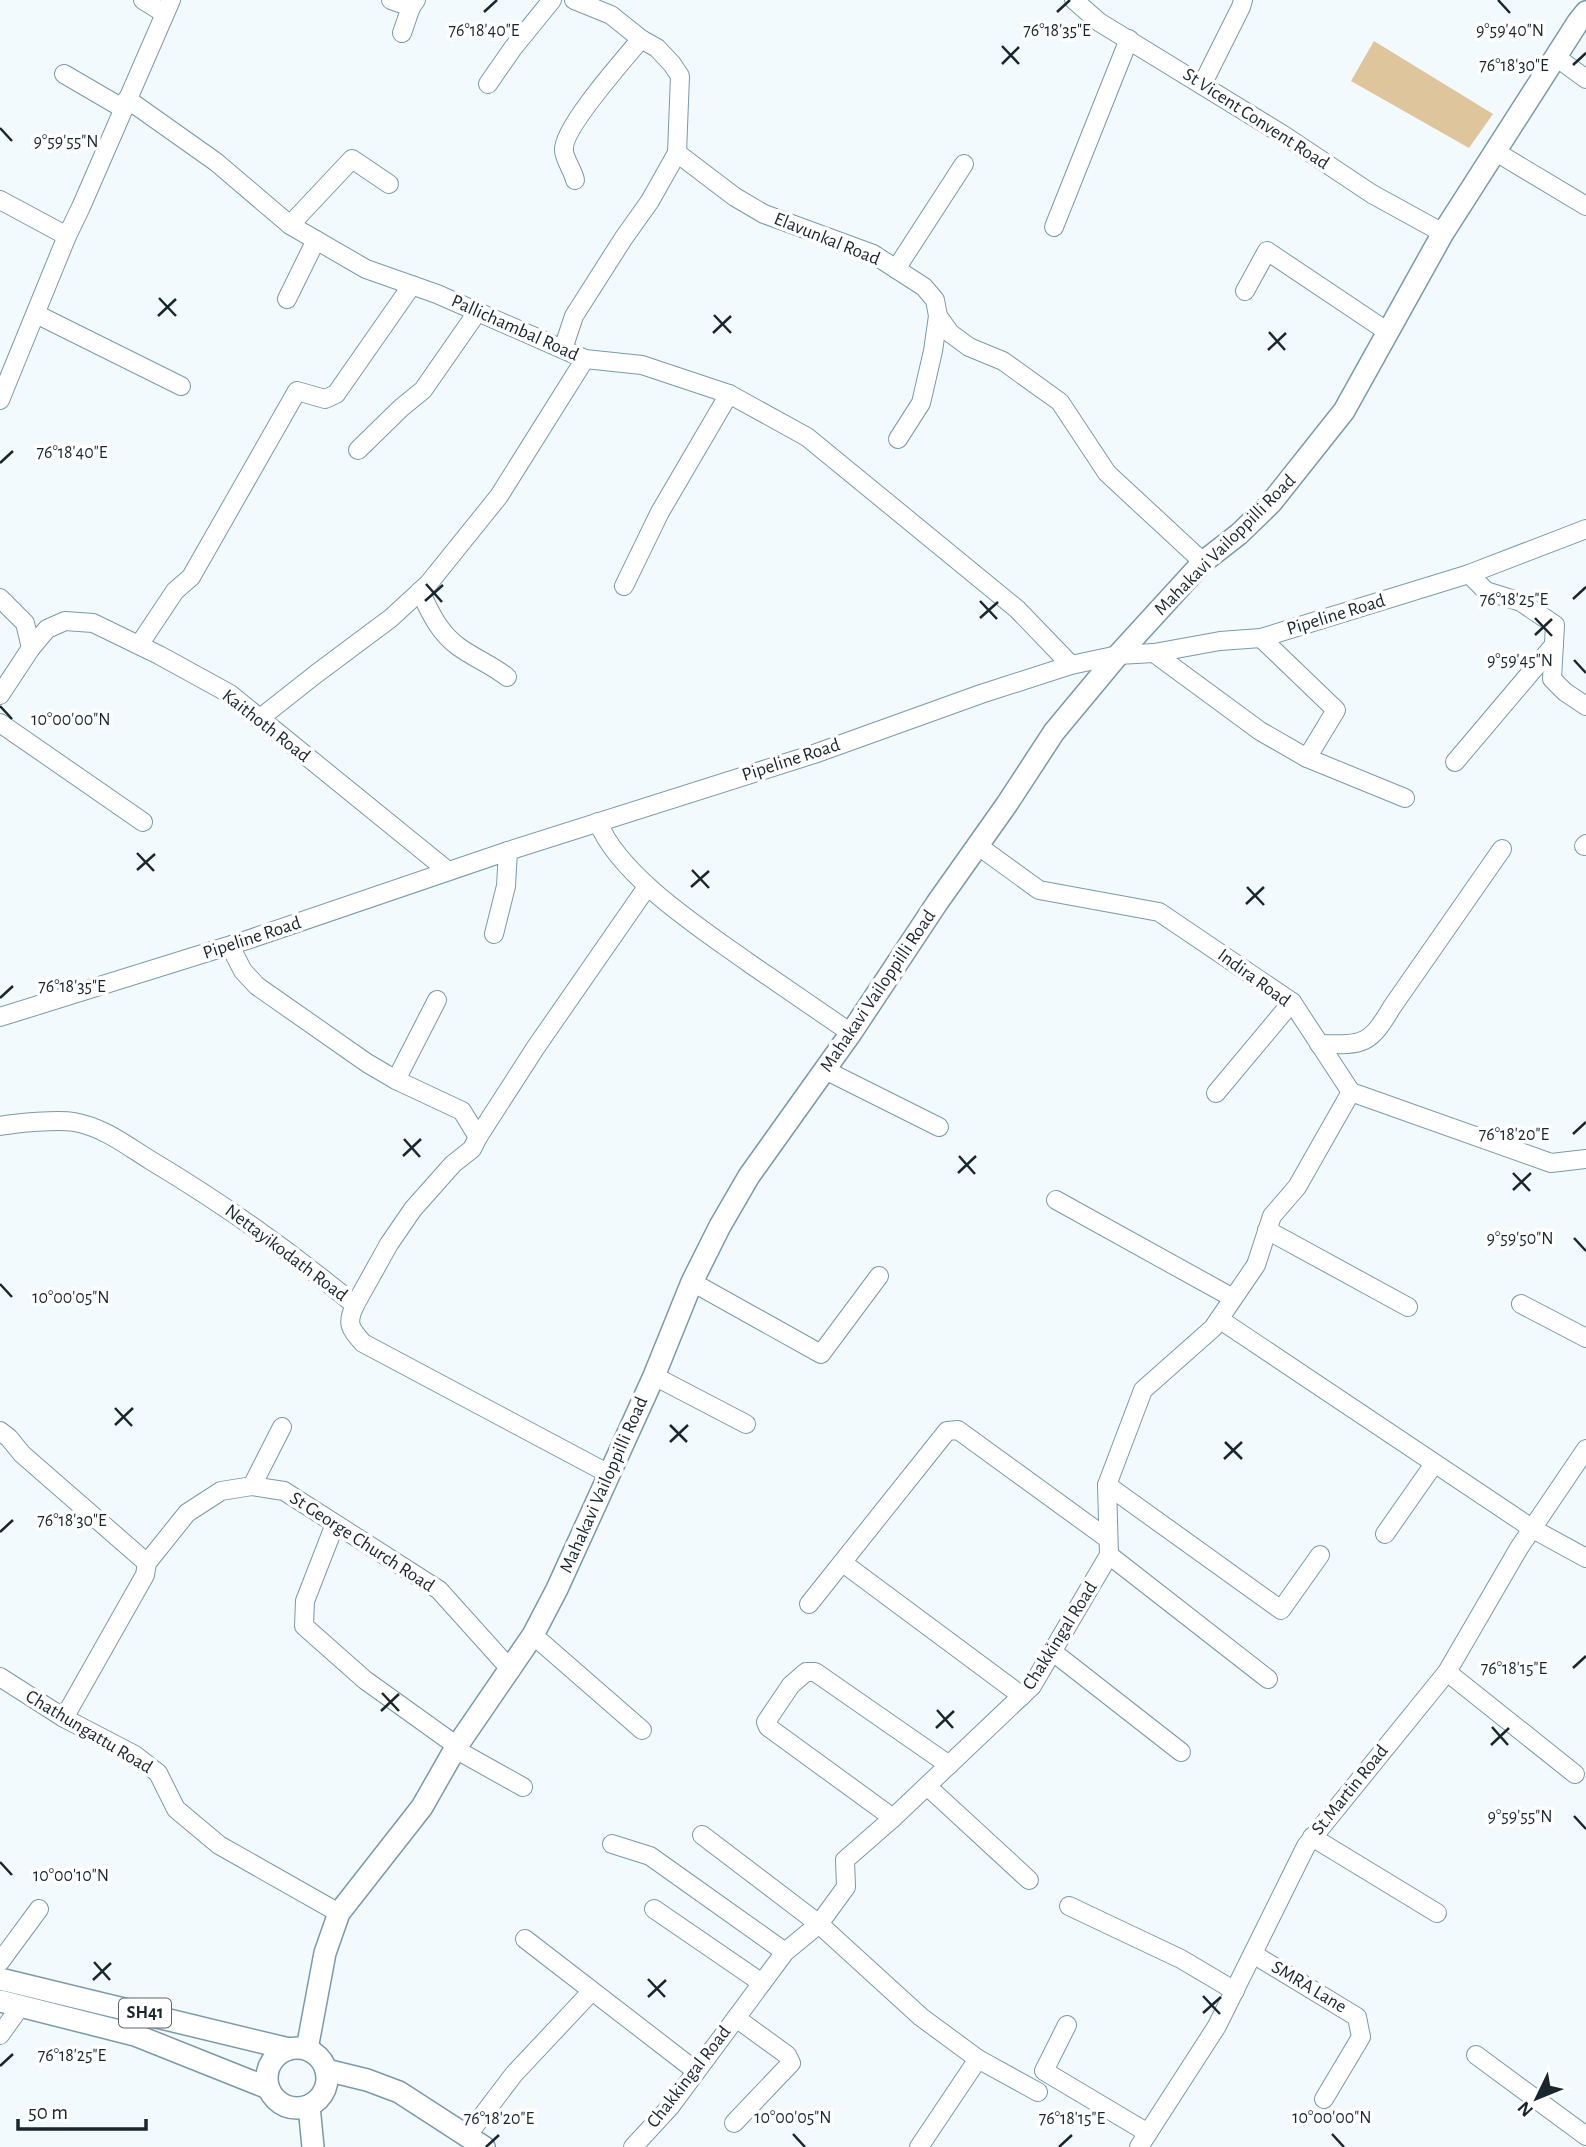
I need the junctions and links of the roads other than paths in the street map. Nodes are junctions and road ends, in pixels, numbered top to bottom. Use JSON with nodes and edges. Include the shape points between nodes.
{"nodes":[{"id":1,"x":143,"y":0,"type":"edge"},
{"id":2,"x":391,"y":0,"type":"edge"},
{"id":3,"x":552,"y":0,"type":"edge"},
{"id":4,"x":573,"y":0,"type":"edge"},
{"id":5,"x":1074,"y":0,"type":"edge"},
{"id":6,"x":1243,"y":0,"type":"edge"},
{"id":7,"x":414,"y":3,"type":"edge"},
{"id":8,"x":168,"y":6,"type":"edge"},
{"id":9,"x":1586,"y":12,"type":"edge"},
{"id":10,"x":402,"y":33,"type":"dead end"},
{"id":11,"x":641,"y":39,"type":"junction"},
{"id":12,"x":1129,"y":39,"type":"junction"},
{"id":13,"x":1556,"y":57,"type":"junction"},
{"id":14,"x":64,"y":74,"type":"dead end"},
{"id":15,"x":1586,"y":79,"type":"edge"},
{"id":16,"x":488,"y":84,"type":"dead end"},
{"id":17,"x":1202,"y":85,"type":"junction"},
{"id":18,"x":125,"y":104,"type":"junction"},
{"id":19,"x":1496,"y":152,"type":"junction"},
{"id":20,"x":677,"y":153,"type":"junction"},
{"id":21,"x":964,"y":164,"type":"dead end"},
{"id":22,"x":575,"y":180,"type":"dead end"},
{"id":23,"x":389,"y":184,"type":"dead end"},
{"id":24,"x":0,"y":200,"type":"edge"},
{"id":25,"x":1586,"y":206,"type":"edge"},
{"id":26,"x":290,"y":225,"type":"junction"},
{"id":27,"x":1054,"y":227,"type":"dead end"},
{"id":28,"x":1443,"y":233,"type":"junction"},
{"id":29,"x":67,"y":236,"type":"junction"},
{"id":30,"x":316,"y":240,"type":"junction"},
{"id":31,"x":896,"y":269,"type":"junction"},
{"id":32,"x":412,"y":285,"type":"junction"},
{"id":33,"x":1245,"y":291,"type":"dead end"},
{"id":34,"x":287,"y":299,"type":"dead end"},
{"id":35,"x":478,"y":311,"type":"junction"},
{"id":36,"x":36,"y":314,"type":"junction"},
{"id":37,"x":937,"y":316,"type":"junction"},
{"id":38,"x":1388,"y":332,"type":"junction"},
{"id":39,"x":563,"y":349,"type":"junction"},
{"id":40,"x":585,"y":359,"type":"junction"},
{"id":41,"x":181,"y":386,"type":"dead end"},
{"id":42,"x":729,"y":394,"type":"junction"},
{"id":43,"x":0,"y":400,"type":"edge"},
{"id":44,"x":898,"y":439,"type":"dead end"},
{"id":45,"x":358,"y":450,"type":"dead end"},
{"id":46,"x":1586,"y":530,"type":"edge"},
{"id":47,"x":1203,"y":562,"type":"junction"},
{"id":48,"x":1469,"y":574,"type":"junction"},
{"id":49,"x":624,"y":586,"type":"dead end"},
{"id":50,"x":420,"y":591,"type":"junction"},
{"id":51,"x":0,"y":598,"type":"edge"},
{"id":52,"x":1261,"y":638,"type":"junction"},
{"id":53,"x":139,"y":645,"type":"junction"},
{"id":54,"x":1554,"y":645,"type":"junction"},
{"id":55,"x":31,"y":648,"type":"junction"},
{"id":56,"x":1154,"y":653,"type":"junction"},
{"id":57,"x":1118,"y":655,"type":"junction"},
{"id":58,"x":1071,"y":665,"type":"junction"},
{"id":59,"x":507,"y":677,"type":"dead end"},
{"id":60,"x":0,"y":695,"type":"edge"},
{"id":61,"x":1586,"y":706,"type":"edge"},
{"id":62,"x":259,"y":719,"type":"junction"},
{"id":63,"x":0,"y":723,"type":"edge"},
{"id":64,"x":1307,"y":758,"type":"junction"},
{"id":65,"x":1455,"y":762,"type":"dead end"},
{"id":66,"x":1405,"y":798,"type":"dead end"},
{"id":67,"x":143,"y":822,"type":"dead end"},
{"id":68,"x":598,"y":822,"type":"junction"},
{"id":69,"x":977,"y":845,"type":"junction"},
{"id":70,"x":1502,"y":849,"type":"dead end"},
{"id":71,"x":508,"y":852,"type":"junction"},
{"id":72,"x":448,"y":871,"type":"junction"},
{"id":73,"x":647,"y":887,"type":"junction"},
{"id":74,"x":494,"y":934,"type":"dead end"},
{"id":75,"x":230,"y":946,"type":"junction"},
{"id":76,"x":436,"y":1000,"type":"dead end"},
{"id":77,"x":1292,"y":1002,"type":"junction"},
{"id":78,"x":0,"y":1017,"type":"edge"},
{"id":79,"x":851,"y":1033,"type":"junction"},
{"id":80,"x":1320,"y":1044,"type":"junction"},
{"id":81,"x":825,"y":1070,"type":"junction"},
{"id":82,"x":396,"y":1080,"type":"junction"},
{"id":83,"x":1351,"y":1092,"type":"junction"},
{"id":84,"x":1216,"y":1093,"type":"dead end"},
{"id":85,"x":0,"y":1126,"type":"edge"},
{"id":86,"x":939,"y":1127,"type":"dead end"},
{"id":87,"x":478,"y":1137,"type":"junction"},
{"id":88,"x":1586,"y":1159,"type":"edge"},
{"id":89,"x":1056,"y":1200,"type":"dead end"},
{"id":90,"x":1267,"y":1230,"type":"junction"},
{"id":91,"x":879,"y":1276,"type":"dead end"},
{"id":92,"x":692,"y":1282,"type":"junction"},
{"id":93,"x":1233,"y":1298,"type":"junction"},
{"id":94,"x":1521,"y":1304,"type":"dead end"},
{"id":95,"x":355,"y":1305,"type":"junction"},
{"id":96,"x":1408,"y":1307,"type":"dead end"},
{"id":97,"x":1219,"y":1319,"type":"junction"},
{"id":98,"x":1586,"y":1338,"type":"edge"},
{"id":99,"x":653,"y":1376,"type":"junction"},
{"id":100,"x":746,"y":1424,"type":"dead end"},
{"id":101,"x":282,"y":1427,"type":"dead end"},
{"id":102,"x":0,"y":1430,"type":"edge"},
{"id":103,"x":1586,"y":1449,"type":"edge"},
{"id":104,"x":1434,"y":1464,"type":"junction"},
{"id":105,"x":609,"y":1474,"type":"junction"},
{"id":106,"x":1107,"y":1485,"type":"junction"},
{"id":107,"x":252,"y":1486,"type":"junction"},
{"id":108,"x":335,"y":1524,"type":"junction"},
{"id":109,"x":1533,"y":1529,"type":"junction"},
{"id":110,"x":1385,"y":1534,"type":"dead end"},
{"id":111,"x":1109,"y":1547,"type":"junction"},
{"id":112,"x":1320,"y":1555,"type":"dead end"},
{"id":113,"x":1586,"y":1558,"type":"edge"},
{"id":114,"x":147,"y":1563,"type":"junction"},
{"id":115,"x":843,"y":1563,"type":"junction"},
{"id":116,"x":809,"y":1604,"type":"dead end"},
{"id":117,"x":533,"y":1635,"type":"junction"},
{"id":118,"x":1053,"y":1651,"type":"junction"},
{"id":119,"x":511,"y":1670,"type":"junction"},
{"id":120,"x":1447,"y":1672,"type":"junction"},
{"id":121,"x":0,"y":1677,"type":"edge"},
{"id":122,"x":1268,"y":1679,"type":"dead end"},
{"id":123,"x":1022,"y":1696,"type":"junction"},
{"id":124,"x":64,"y":1718,"type":"junction"},
{"id":125,"x":642,"y":1730,"type":"dead end"},
{"id":126,"x":456,"y":1747,"type":"junction"},
{"id":127,"x":1181,"y":1752,"type":"dead end"},
{"id":128,"x":949,"y":1765,"type":"junction"},
{"id":129,"x":1575,"y":1774,"type":"dead end"},
{"id":130,"x":927,"y":1786,"type":"junction"},
{"id":131,"x":523,"y":1787,"type":"dead end"},
{"id":132,"x":893,"y":1818,"type":"junction"},
{"id":133,"x":702,"y":1835,"type":"dead end"},
{"id":134,"x":1312,"y":1837,"type":"junction"},
{"id":135,"x":611,"y":1844,"type":"dead end"},
{"id":136,"x":1030,"y":1880,"type":"dead end"},
{"id":137,"x":1069,"y":1906,"type":"dead end"},
{"id":138,"x":39,"y":1909,"type":"dead end"},
{"id":139,"x":654,"y":1909,"type":"dead end"},
{"id":140,"x":339,"y":1913,"type":"junction"},
{"id":141,"x":1437,"y":1913,"type":"dead end"},
{"id":142,"x":819,"y":1924,"type":"junction"},
{"id":143,"x":525,"y":1939,"type":"dead end"},
{"id":144,"x":785,"y":1952,"type":"junction"},
{"id":145,"x":1253,"y":1954,"type":"junction"},
{"id":146,"x":0,"y":1962,"type":"edge"},
{"id":147,"x":0,"y":1979,"type":"edge"},
{"id":148,"x":762,"y":1983,"type":"junction"},
{"id":149,"x":592,"y":1991,"type":"junction"},
{"id":150,"x":1235,"y":1991,"type":"junction"},
{"id":151,"x":10,"y":2004,"type":"edge"},
{"id":152,"x":736,"y":2018,"type":"junction"},
{"id":153,"x":1066,"y":2025,"type":"dead end"},
{"id":154,"x":0,"y":2035,"type":"edge"},
{"id":155,"x":298,"y":2049,"type":"junction"},
{"id":156,"x":1476,"y":2055,"type":"dead end"},
{"id":157,"x":978,"y":2059,"type":"junction"},
{"id":158,"x":326,"y":2070,"type":"junction"},
{"id":159,"x":696,"y":2071,"type":"junction"},
{"id":160,"x":268,"y":2088,"type":"junction"},
{"id":161,"x":1038,"y":2092,"type":"dead end"},
{"id":162,"x":1324,"y":2099,"type":"dead end"},
{"id":163,"x":309,"y":2106,"type":"junction"},
{"id":164,"x":734,"y":2123,"type":"dead end"},
{"id":165,"x":1586,"y":2136,"type":"edge"},
{"id":166,"x":1143,"y":2140,"type":"edge"},
{"id":167,"x":475,"y":2141,"type":"edge"},
{"id":168,"x":313,"y":2147,"type":"edge"},
{"id":169,"x":633,"y":2147,"type":"edge"},
{"id":170,"x":919,"y":2147,"type":"edge"}],
"edges":[{"from":1,"to":8,"type":"street"},
{"from":2,"to":7,"type":"street"},
{"from":3,"to":16,"type":"street"},
{"from":4,"to":11,"type":"street","via":[[611,15]]},
{"from":5,"to":12,"type":"street","name":"St Vicent Convent Road"},
{"from":6,"to":17,"type":"street"},
{"from":7,"to":10,"type":"street"},
{"from":8,"to":18,"type":"street"},
{"from":9,"to":13,"type":"main road","name":"Mahakavi Vailoppilli Road"},
{"from":11,"to":20,"type":"street","via":[[657,48],[680,76]]},
{"from":11,"to":22,"type":"street","via":[[566,136],[564,151]]},
{"from":12,"to":17,"type":"street","name":"St Vicent Convent Road"},
{"from":12,"to":27,"type":"street"},
{"from":13,"to":15,"type":"street"},
{"from":13,"to":19,"type":"main road","name":"Mahakavi Vailoppilli Road"},
{"from":14,"to":18,"type":"street","name":"Pallichambal Road"},
{"from":17,"to":28,"type":"street","name":"St Vicent Convent Road","via":[[1372,194]]},
{"from":18,"to":26,"type":"street","name":"Pallichambal Road","via":[[216,162]]},
{"from":18,"to":29,"type":"street"},
{"from":19,"to":25,"type":"street"},
{"from":19,"to":28,"type":"main road","name":"Mahakavi Vailoppilli Road"},
{"from":20,"to":31,"type":"street","name":"Elavunkal Road","via":[[764,214],[873,254]]},
{"from":20,"to":39,"type":"street","via":[[574,316]]},
{"from":21,"to":31,"type":"street"},
{"from":23,"to":26,"type":"street","via":[[352,159]]},
{"from":24,"to":29,"type":"street"},
{"from":26,"to":30,"type":"street","name":"Pallichambal Road"},
{"from":28,"to":38,"type":"main road","name":"Mahakavi Vailoppilli Road"},
{"from":29,"to":36,"type":"street"},
{"from":30,"to":32,"type":"street","name":"Pallichambal Road","via":[[366,269]]},
{"from":30,"to":34,"type":"street"},
{"from":31,"to":37,"type":"street","name":"Elavunkal Road","via":[[925,287],[935,300]]},
{"from":32,"to":35,"type":"street","name":"Pallichambal Road"},
{"from":32,"to":53,"type":"street","via":[[336,394],[325,399],[297,391],[191,577],[175,591]]},
{"from":33,"to":38,"type":"street","via":[[1267,251]]},
{"from":35,"to":39,"type":"street","name":"Pallichambal Road"},
{"from":35,"to":45,"type":"street","via":[[423,390]]},
{"from":36,"to":41,"type":"street"},
{"from":36,"to":43,"type":"street"},
{"from":37,"to":44,"type":"street","via":[[921,403]]},
{"from":37,"to":47,"type":"street","name":"Elavunkal Road","via":[[969,347],[1003,361],[1060,402],[1107,473]]},
{"from":38,"to":47,"type":"main road","name":"Mahakavi Vailoppilli Road","via":[[1344,411],[1294,476],[1239,534]]},
{"from":39,"to":40,"type":"street","name":"Pallichambal Road"},
{"from":40,"to":42,"type":"street","name":"Pallichambal Road","via":[[642,365]]},
{"from":40,"to":50,"type":"street","via":[[499,496]]},
{"from":42,"to":49,"type":"street","via":[[660,512]]},
{"from":42,"to":58,"type":"street","name":"Pallichambal Road","via":[[807,437],[1017,608]]},
{"from":46,"to":48,"type":"street","name":"Pipeline Road"},
{"from":47,"to":57,"type":"main road","name":"Mahakavi Vailoppilli Road"},
{"from":48,"to":52,"type":"street","name":"Pipeline Road"},
{"from":48,"to":54,"type":"street","via":[[1486,592],[1521,602],[1555,625]]},
{"from":50,"to":59,"type":"street","via":[[444,634]]},
{"from":50,"to":62,"type":"street"},
{"from":51,"to":55,"type":"street","via":[[25,623]]},
{"from":52,"to":56,"type":"street","name":"Pipeline Road"},
{"from":52,"to":64,"type":"street","via":[[1336,710]]},
{"from":53,"to":55,"type":"street","name":"Kaithoth Road","via":[[93,623],[65,621],[47,629]]},
{"from":53,"to":62,"type":"street","name":"Kaithoth Road","via":[[230,694]]},
{"from":54,"to":61,"type":"street","via":[[1552,679]]},
{"from":54,"to":65,"type":"street"},
{"from":55,"to":60,"type":"street","name":"Kaithoth Road"},
{"from":56,"to":57,"type":"street","name":"Pipeline Road"},
{"from":56,"to":64,"type":"street","via":[[1260,731]]},
{"from":57,"to":58,"type":"street","name":"Pipeline Road"},
{"from":57,"to":69,"type":"main road","name":"Mahakavi Vailoppilli Road","via":[[1054,732]]},
{"from":58,"to":68,"type":"street","name":"Pipeline Road","via":[[814,754]]},
{"from":62,"to":72,"type":"street","name":"Kaithoth Road"},
{"from":63,"to":67,"type":"street"},
{"from":64,"to":66,"type":"street"},
{"from":68,"to":71,"type":"street","name":"Pipeline Road"},
{"from":68,"to":73,"type":"street","via":[[604,838]]},
{"from":69,"to":77,"type":"street","name":"Indira Road","via":[[1039,890],[1159,912]]},
{"from":69,"to":79,"type":"main road","name":"Mahakavi Vailoppilli Road"},
{"from":70,"to":80,"type":"street","via":[[1379,1029],[1354,1045]]},
{"from":71,"to":72,"type":"street","name":"Pipeline Road"},
{"from":71,"to":74,"type":"street","via":[[506,886]]},
{"from":72,"to":75,"type":"street","name":"Pipeline Road"},
{"from":73,"to":79,"type":"street"},
{"from":73,"to":87,"type":"street"},
{"from":75,"to":78,"type":"street","name":"Pipeline Road"},
{"from":75,"to":82,"type":"street","via":[[257,986]]},
{"from":76,"to":82,"type":"street"},
{"from":77,"to":80,"type":"street","name":"Indira Road"},
{"from":77,"to":84,"type":"street"},
{"from":79,"to":81,"type":"main road","name":"Mahakavi Vailoppilli Road"},
{"from":80,"to":83,"type":"street","name":"Indira Road"},
{"from":81,"to":86,"type":"street"},
{"from":81,"to":92,"type":"main road","name":"Mahakavi Vailoppilli Road","via":[[749,1176]]},
{"from":82,"to":87,"type":"street","via":[[462,1111]]},
{"from":83,"to":88,"type":"street","via":[[1551,1163]]},
{"from":83,"to":90,"type":"street"},
{"from":85,"to":95,"type":"street","name":"Nettayikodath Road","via":[[74,1122],[106,1132],[250,1224]]},
{"from":87,"to":95,"type":"street","via":[[472,1149],[412,1209]]},
{"from":89,"to":93,"type":"street"},
{"from":90,"to":93,"type":"street","via":[[1256,1265]]},
{"from":90,"to":96,"type":"street"},
{"from":91,"to":92,"type":"street","via":[[821,1354]]},
{"from":92,"to":99,"type":"main road","name":"Mahakavi Vailoppilli Road"},
{"from":93,"to":97,"type":"street"},
{"from":94,"to":98,"type":"street"},
{"from":95,"to":105,"type":"street","name":"Nettayikodath Road","via":[[349,1317],[351,1329],[363,1343]]},
{"from":97,"to":104,"type":"street"},
{"from":97,"to":106,"type":"street","via":[[1143,1390]]},
{"from":99,"to":100,"type":"street"},
{"from":99,"to":105,"type":"main road","name":"Mahakavi Vailoppilli Road"},
{"from":101,"to":107,"type":"street"},
{"from":102,"to":114,"type":"street"},
{"from":103,"to":109,"type":"street","name":"St.Martin Road"},
{"from":104,"to":109,"type":"street"},
{"from":104,"to":110,"type":"street"},
{"from":105,"to":117,"type":"main road","name":"Mahakavi Vailoppilli Road"},
{"from":106,"to":111,"type":"street"},
{"from":106,"to":112,"type":"street","via":[[1281,1609]]},
{"from":107,"to":108,"type":"street","name":"St George Church Road","via":[[284,1491]]},
{"from":107,"to":114,"type":"street","name":"St George Church Road","via":[[221,1491],[187,1513]]},
{"from":108,"to":119,"type":"street","name":"St George Church Road","via":[[439,1590]]},
{"from":108,"to":126,"type":"street","via":[[305,1601],[303,1626],[365,1680]]},
{"from":109,"to":113,"type":"street"},
{"from":109,"to":120,"type":"street","name":"St.Martin Road"},
{"from":111,"to":115,"type":"street","via":[[958,1430],[947,1431]]},
{"from":111,"to":118,"type":"street","name":"Chakkingal Road"},
{"from":111,"to":122,"type":"street"},
{"from":114,"to":124,"type":"street","name":"St George Church Road","via":[[145,1576]]},
{"from":115,"to":116,"type":"street"},
{"from":115,"to":123,"type":"street"},
{"from":117,"to":119,"type":"main road","name":"Mahakavi Vailoppilli Road"},
{"from":117,"to":125,"type":"street"},
{"from":118,"to":123,"type":"street","name":"Chakkingal Road"},
{"from":118,"to":127,"type":"street"},
{"from":119,"to":126,"type":"main road","name":"Mahakavi Vailoppilli Road"},
{"from":120,"to":129,"type":"street"},
{"from":120,"to":134,"type":"street","name":"St.Martin Road"},
{"from":121,"to":124,"type":"street","name":"Chathungattu Road"},
{"from":123,"to":128,"type":"street","name":"Chakkingal Road"},
{"from":124,"to":140,"type":"street","name":"Chathungattu Road","via":[[135,1755],[158,1773],[176,1808],[219,1845]]},
{"from":126,"to":131,"type":"street"},
{"from":126,"to":140,"type":"main road","name":"Mahakavi Vailoppilli Road","via":[[422,1807]]},
{"from":128,"to":130,"type":"street","name":"Chakkingal Road"},
{"from":128,"to":132,"type":"street","via":[[815,1672],[806,1672],[791,1685],[766,1722],[768,1727]]},
{"from":130,"to":132,"type":"street","name":"Chakkingal Road"},
{"from":130,"to":136,"type":"street"},
{"from":132,"to":142,"type":"street","name":"Chakkingal Road","via":[[845,1860],[846,1886]]},
{"from":133,"to":142,"type":"street"},
{"from":134,"to":141,"type":"street"},
{"from":134,"to":145,"type":"street","name":"St.Martin Road"},
{"from":135,"to":144,"type":"street","via":[[650,1856]]},
{"from":137,"to":150,"type":"street","via":[[1181,1959]]},
{"from":138,"to":146,"type":"street"},
{"from":139,"to":148,"type":"street"},
{"from":140,"to":155,"type":"main road","name":"Mahakavi Vailoppilli Road"},
{"from":142,"to":144,"type":"street","name":"Chakkingal Road"},
{"from":142,"to":157,"type":"street","via":[[921,2017]]},
{"from":143,"to":149,"type":"street"},
{"from":144,"to":148,"type":"street","name":"Chakkingal Road"},
{"from":145,"to":150,"type":"street","name":"St.Martin Road"},
{"from":145,"to":162,"type":"street","name":"SMRA Lane","via":[[1357,2017],[1361,2037]]},
{"from":147,"to":155,"type":"main road","number":"SH41"},
{"from":148,"to":152,"type":"street","name":"Chakkingal Road"},
{"from":149,"to":159,"type":"street"},
{"from":149,"to":167,"type":"street","via":[[514,2074]]},
{"from":150,"to":166,"type":"street","name":"St.Martin Road"},
{"from":151,"to":154,"type":"street"},
{"from":151,"to":160,"type":"main road","number":"SH41","via":[[135,2035]]},
{"from":152,"to":159,"type":"street","name":"Chakkingal Road"},
{"from":152,"to":164,"type":"street","via":[[787,2055],[791,2063]]},
{"from":153,"to":166,"type":"street","via":[[1044,2070]]},
{"from":155,"to":158,"type":"main road","via":[[319,2057]]},
{"from":155,"to":160,"type":"main road","via":[[274,2057],[267,2072]]},
{"from":156,"to":165,"type":"street"},
{"from":157,"to":161,"type":"street"},
{"from":157,"to":170,"type":"street"},
{"from":158,"to":163,"type":"main road","via":[[321,2098]]},
{"from":158,"to":167,"type":"main road","via":[[399,2092]]},
{"from":159,"to":169,"type":"street","name":"Chakkingal Road"},
{"from":160,"to":163,"type":"main road","via":[[280,2104],[294,2109]]},
{"from":163,"to":168,"type":"main road"}]}
